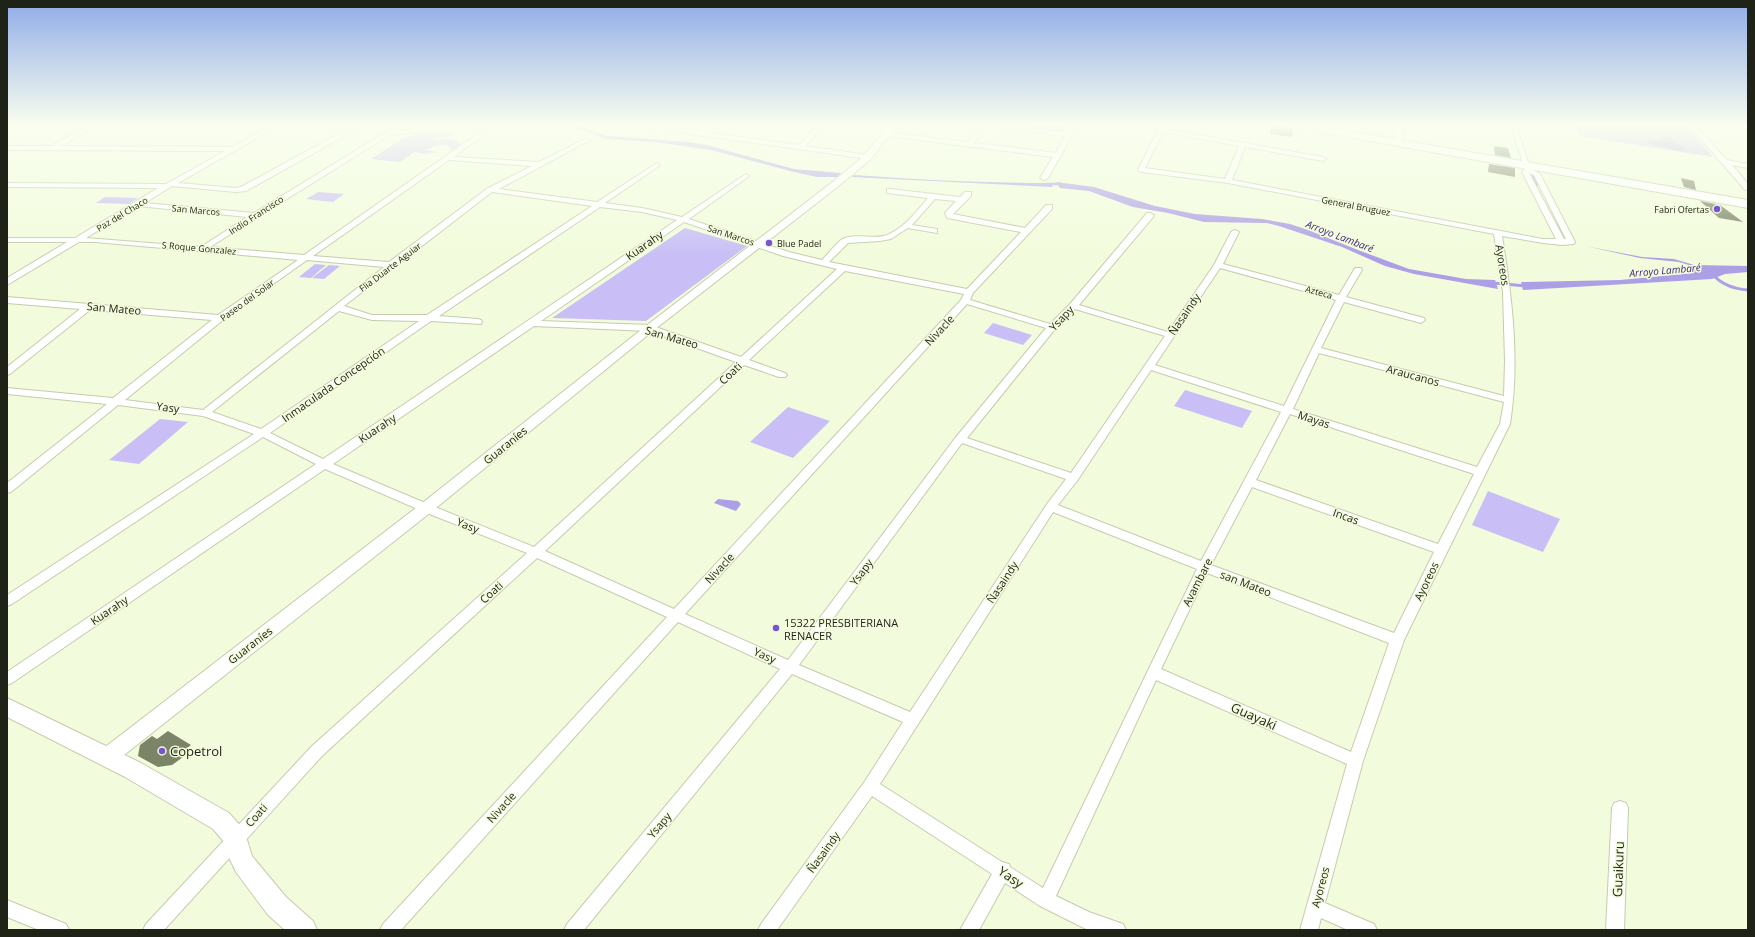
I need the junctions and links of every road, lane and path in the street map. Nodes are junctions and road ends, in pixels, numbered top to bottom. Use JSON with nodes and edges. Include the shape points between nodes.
{"nodes":[{"id":1,"x":199,"y":168,"type":"edge"},
{"id":2,"x":282,"y":168,"type":"edge"},
{"id":3,"x":331,"y":168,"type":"edge"},
{"id":4,"x":432,"y":168,"type":"edge"},
{"id":5,"x":531,"y":168,"type":"edge"},
{"id":6,"x":653,"y":168,"type":"edge"},
{"id":7,"x":855,"y":168,"type":"edge"},
{"id":8,"x":1050,"y":168,"type":"edge"},
{"id":9,"x":1142,"y":168,"type":"edge"},
{"id":10,"x":1233,"y":168,"type":"edge"},
{"id":11,"x":1526,"y":168,"type":"edge"},
{"id":12,"x":1530,"y":168,"type":"edge"},
{"id":13,"x":1542,"y":168,"type":"edge"},
{"id":14,"x":1544,"y":168,"type":"edge"},
{"id":15,"x":1729,"y":168,"type":"edge"},
{"id":16,"x":746,"y":176,"type":"dead end"},
{"id":17,"x":1044,"y":178,"type":"dead end"},
{"id":18,"x":1228,"y":181,"type":"junction"},
{"id":19,"x":7,"y":185,"type":"edge"},
{"id":20,"x":169,"y":185,"type":"junction"},
{"id":21,"x":1748,"y":188,"type":"edge"},
{"id":22,"x":491,"y":190,"type":"junction"},
{"id":23,"x":890,"y":191,"type":"dead end"},
{"id":24,"x":933,"y":196,"type":"junction"},
{"id":25,"x":1748,"y":200,"type":"edge"},
{"id":26,"x":137,"y":204,"type":"junction"},
{"id":27,"x":599,"y":204,"type":"junction"},
{"id":28,"x":1748,"y":204,"type":"edge"},
{"id":29,"x":1049,"y":207,"type":"dead end"},
{"id":30,"x":255,"y":215,"type":"junction"},
{"id":31,"x":1150,"y":215,"type":"dead end"},
{"id":32,"x":682,"y":219,"type":"junction"},
{"id":33,"x":907,"y":226,"type":"junction"},
{"id":34,"x":1026,"y":230,"type":"junction"},
{"id":35,"x":934,"y":231,"type":"dead end"},
{"id":36,"x":1235,"y":232,"type":"dead end"},
{"id":37,"x":1498,"y":233,"type":"junction"},
{"id":38,"x":7,"y":240,"type":"edge"},
{"id":39,"x":79,"y":240,"type":"junction"},
{"id":40,"x":1562,"y":243,"type":"junction"},
{"id":41,"x":759,"y":244,"type":"junction"},
{"id":42,"x":204,"y":248,"type":"junction"},
{"id":43,"x":305,"y":258,"type":"junction"},
{"id":44,"x":824,"y":263,"type":"junction"},
{"id":45,"x":391,"y":265,"type":"junction"},
{"id":46,"x":1218,"y":265,"type":"junction"},
{"id":47,"x":844,"y":268,"type":"junction"},
{"id":48,"x":1358,"y":270,"type":"dead end"},
{"id":49,"x":7,"y":282,"type":"edge"},
{"id":50,"x":967,"y":297,"type":"junction"},
{"id":51,"x":1341,"y":298,"type":"junction"},
{"id":52,"x":7,"y":300,"type":"edge"},
{"id":53,"x":89,"y":306,"type":"junction"},
{"id":54,"x":1073,"y":306,"type":"junction"},
{"id":55,"x":338,"y":307,"type":"junction"},
{"id":56,"x":220,"y":318,"type":"junction"},
{"id":57,"x":429,"y":318,"type":"junction"},
{"id":58,"x":1421,"y":320,"type":"dead end"},
{"id":59,"x":478,"y":322,"type":"dead end"},
{"id":60,"x":532,"y":323,"type":"junction"},
{"id":61,"x":1052,"y":327,"type":"junction"},
{"id":62,"x":650,"y":328,"type":"junction"},
{"id":63,"x":1170,"y":335,"type":"junction"},
{"id":64,"x":1317,"y":350,"type":"junction"},
{"id":65,"x":743,"y":360,"type":"junction"},
{"id":66,"x":1149,"y":366,"type":"junction"},
{"id":67,"x":7,"y":372,"type":"edge"},
{"id":68,"x":782,"y":375,"type":"dead end"},
{"id":69,"x":7,"y":391,"type":"edge"},
{"id":70,"x":1509,"y":400,"type":"junction"},
{"id":71,"x":114,"y":402,"type":"junction"},
{"id":72,"x":1287,"y":410,"type":"junction"},
{"id":73,"x":205,"y":413,"type":"junction"},
{"id":74,"x":262,"y":433,"type":"junction"},
{"id":75,"x":960,"y":439,"type":"junction"},
{"id":76,"x":324,"y":464,"type":"junction"},
{"id":77,"x":1480,"y":472,"type":"junction"},
{"id":78,"x":1073,"y":478,"type":"junction"},
{"id":79,"x":1250,"y":482,"type":"junction"},
{"id":80,"x":7,"y":489,"type":"edge"},
{"id":81,"x":1051,"y":507,"type":"junction"},
{"id":82,"x":426,"y":508,"type":"junction"},
{"id":83,"x":1441,"y":550,"type":"junction"},
{"id":84,"x":536,"y":552,"type":"junction"},
{"id":85,"x":1204,"y":567,"type":"junction"},
{"id":86,"x":7,"y":601,"type":"edge"},
{"id":87,"x":676,"y":615,"type":"junction"},
{"id":88,"x":1397,"y":640,"type":"junction"},
{"id":89,"x":790,"y":667,"type":"junction"},
{"id":90,"x":1153,"y":672,"type":"junction"},
{"id":91,"x":7,"y":679,"type":"edge"},
{"id":92,"x":7,"y":707,"type":"edge"},
{"id":93,"x":913,"y":720,"type":"junction"},
{"id":94,"x":107,"y":757,"type":"junction"},
{"id":95,"x":1355,"y":761,"type":"junction"},
{"id":96,"x":870,"y":786,"type":"junction"},
{"id":97,"x":1620,"y":808,"type":"dead end"},
{"id":98,"x":236,"y":838,"type":"junction"},
{"id":99,"x":1002,"y":870,"type":"junction"},
{"id":100,"x":1046,"y":900,"type":"junction"},
{"id":101,"x":1314,"y":907,"type":"junction"},
{"id":102,"x":7,"y":908,"type":"edge"},
{"id":103,"x":1085,"y":925,"type":"edge"},
{"id":104,"x":60,"y":930,"type":"edge"},
{"id":105,"x":152,"y":930,"type":"edge"},
{"id":106,"x":304,"y":930,"type":"edge"},
{"id":107,"x":389,"y":930,"type":"edge"},
{"id":108,"x":572,"y":930,"type":"edge"},
{"id":109,"x":767,"y":930,"type":"edge"},
{"id":110,"x":970,"y":930,"type":"edge"},
{"id":111,"x":1118,"y":930,"type":"edge"},
{"id":112,"x":1309,"y":930,"type":"edge"},
{"id":113,"x":1368,"y":930,"type":"edge"},
{"id":114,"x":1615,"y":930,"type":"edge"}],
"edges":[{"from":1,"to":20,"type":"street","name":"Paz del Chaco"},
{"from":2,"to":20,"type":"street","via":[[243,189]]},
{"from":3,"to":30,"type":"street","name":"Indio Francisco"},
{"from":4,"to":43,"type":"street","name":"Paseo del Solar"},
{"from":5,"to":22,"type":"street","name":"Flia Duarte Aguiar"},
{"from":6,"to":27,"type":"street","name":"Inmaculada Concepción"},
{"from":7,"to":41,"type":"street","name":"Guaraníes"},
{"from":8,"to":17,"type":"street"},
{"from":9,"to":18,"type":"street","name":"General Bruguez","via":[[1141,170]]},
{"from":10,"to":18,"type":"street"},
{"from":11,"to":40,"type":"street","via":[[1525,172]]},
{"from":12,"to":40,"type":"street","name":"General Bruguez","via":[[1537,174],[1571,242]]},
{"from":13,"to":28,"type":"main road"},
{"from":14,"to":25,"type":"main road"},
{"from":15,"to":21,"type":"street"},
{"from":16,"to":32,"type":"street","name":"Kuarahy"},
{"from":18,"to":37,"type":"street","name":"General Bruguez"},
{"from":19,"to":20,"type":"street"},
{"from":20,"to":26,"type":"street","name":"Paz del Chaco"},
{"from":22,"to":27,"type":"street","name":"San Marcos"},
{"from":22,"to":45,"type":"street","name":"Flia Duarte Aguiar"},
{"from":23,"to":24,"type":"street"},
{"from":24,"to":33,"type":"street"},
{"from":24,"to":34,"type":"street","via":[[966,197],[949,213],[950,216]]},
{"from":26,"to":30,"type":"street","name":"San Marcos"},
{"from":26,"to":39,"type":"street","name":"Paz del Chaco"},
{"from":27,"to":32,"type":"street","name":"San Marcos"},
{"from":27,"to":57,"type":"street","name":"Inmaculada Concepción"},
{"from":29,"to":34,"type":"street","name":"Nivacle"},
{"from":30,"to":42,"type":"street","name":"Indio Francisco"},
{"from":31,"to":54,"type":"street","name":"Ysapy"},
{"from":32,"to":41,"type":"street","name":"San Marcos"},
{"from":32,"to":60,"type":"street","name":"Kuarahy"},
{"from":33,"to":35,"type":"street"},
{"from":33,"to":44,"type":"street","via":[[881,239],[845,241]]},
{"from":34,"to":50,"type":"street","name":"Nivacle"},
{"from":36,"to":46,"type":"street","name":"Ñasaindy"},
{"from":37,"to":40,"type":"street","name":"General Bruguez"},
{"from":37,"to":70,"type":"street","name":"Ayoreos","via":[[1507,292]]},
{"from":38,"to":39,"type":"street","name":"S Roque Gonzalez"},
{"from":39,"to":42,"type":"street","name":"S Roque Gonzalez"},
{"from":39,"to":49,"type":"street","name":"Paz del Chaco"},
{"from":41,"to":44,"type":"street","name":"San Marcos","via":[[786,254]]},
{"from":41,"to":62,"type":"street","name":"Guaraníes"},
{"from":42,"to":43,"type":"street","name":"S Roque Gonzalez"},
{"from":43,"to":45,"type":"street","name":"S Roque Gonzalez"},
{"from":43,"to":56,"type":"street","name":"Paseo del Solar"},
{"from":44,"to":47,"type":"street","name":"San Marcos"},
{"from":45,"to":55,"type":"street","name":"Flia Duarte Aguiar"},
{"from":46,"to":51,"type":"street","name":"Azteca"},
{"from":46,"to":63,"type":"street","name":"Ñasaindy"},
{"from":47,"to":50,"type":"street","name":"San Marcos"},
{"from":47,"to":65,"type":"street","name":"Coati"},
{"from":48,"to":51,"type":"street","name":"Avambare"},
{"from":50,"to":61,"type":"street","name":"San Marcos"},
{"from":50,"to":87,"type":"street","name":"Nivacle"},
{"from":51,"to":58,"type":"street","name":"Azteca"},
{"from":51,"to":64,"type":"street","name":"Avambare"},
{"from":52,"to":53,"type":"street","name":"San Mateo"},
{"from":53,"to":56,"type":"street","name":"San Mateo"},
{"from":53,"to":67,"type":"street"},
{"from":54,"to":61,"type":"street","name":"Ysapy"},
{"from":54,"to":63,"type":"street"},
{"from":55,"to":57,"type":"street","via":[[354,315],[376,318]]},
{"from":55,"to":73,"type":"street","name":"Flia Duarte Aguiar"},
{"from":56,"to":71,"type":"street","name":"Paseo del Solar"},
{"from":57,"to":59,"type":"street"},
{"from":57,"to":74,"type":"street","name":"Inmaculada Concepción"},
{"from":60,"to":62,"type":"street","name":"San Mateo"},
{"from":60,"to":76,"type":"street","name":"Kuarahy"},
{"from":61,"to":75,"type":"street","name":"Ysapy"},
{"from":62,"to":65,"type":"street","name":"San Mateo"},
{"from":62,"to":82,"type":"street","name":"Guaraníes"},
{"from":63,"to":66,"type":"street","name":"Ñasaindy"},
{"from":64,"to":70,"type":"street","name":"Araucanos"},
{"from":64,"to":72,"type":"street","name":"Avambare"},
{"from":65,"to":68,"type":"street","name":"San Mateo"},
{"from":65,"to":84,"type":"street","name":"Coati"},
{"from":66,"to":72,"type":"street","name":"Mayas"},
{"from":66,"to":78,"type":"street","name":"Ñasaindy"},
{"from":69,"to":71,"type":"street","name":"Yasy"},
{"from":70,"to":77,"type":"street","name":"Ayoreos","via":[[1505,424]]},
{"from":71,"to":73,"type":"street","name":"Yasy"},
{"from":71,"to":80,"type":"street","name":"Paseo del Solar"},
{"from":72,"to":77,"type":"street","name":"Mayas"},
{"from":72,"to":79,"type":"street","name":"Avambare"},
{"from":73,"to":74,"type":"street","name":"Yasy"},
{"from":74,"to":76,"type":"street","name":"Yasy"},
{"from":74,"to":86,"type":"street","name":"Inmaculada Concepción"},
{"from":75,"to":78,"type":"street"},
{"from":75,"to":89,"type":"street","name":"Ysapy"},
{"from":76,"to":82,"type":"street","name":"Yasy"},
{"from":76,"to":91,"type":"street","name":"Kuarahy"},
{"from":77,"to":83,"type":"street","name":"Ayoreos"},
{"from":78,"to":81,"type":"street","name":"Ñasaindy"},
{"from":79,"to":83,"type":"street","name":"Incas"},
{"from":79,"to":85,"type":"street","name":"Avambare"},
{"from":81,"to":85,"type":"street","name":"san Mateo"},
{"from":81,"to":93,"type":"street","name":"Ñasaindy"},
{"from":82,"to":84,"type":"street","name":"Yasy"},
{"from":82,"to":94,"type":"street","name":"Guaraníes"},
{"from":83,"to":88,"type":"street","name":"Ayoreos"},
{"from":84,"to":87,"type":"street","name":"Yasy"},
{"from":84,"to":98,"type":"street","name":"Coati","via":[[317,751]]},
{"from":85,"to":88,"type":"street","name":"san Mateo"},
{"from":85,"to":90,"type":"street","name":"Avambare"},
{"from":87,"to":89,"type":"street","name":"Yasy"},
{"from":87,"to":107,"type":"street","name":"Nivacle"},
{"from":88,"to":95,"type":"street","name":"Ayoreos"},
{"from":89,"to":93,"type":"street","name":"Yasy"},
{"from":89,"to":108,"type":"street","name":"Ysapy"},
{"from":90,"to":95,"type":"street","name":"Guayaki"},
{"from":90,"to":100,"type":"street","name":"Avambare"},
{"from":92,"to":94,"type":"main road"},
{"from":93,"to":96,"type":"street","name":"Ñasaindy"},
{"from":94,"to":98,"type":"main road","via":[[221,822]]},
{"from":95,"to":101,"type":"street","name":"Ayoreos"},
{"from":96,"to":99,"type":"street","name":"Yasy"},
{"from":96,"to":109,"type":"street","name":"Ñasaindy"},
{"from":97,"to":114,"type":"street","name":"Guaikuru"},
{"from":98,"to":105,"type":"street","name":"Coati"},
{"from":98,"to":106,"type":"main road","via":[[244,864],[278,906]]},
{"from":99,"to":100,"type":"street","name":"Yasy"},
{"from":99,"to":110,"type":"street"},
{"from":100,"to":103,"type":"street","name":"Yasy"},
{"from":101,"to":112,"type":"street","name":"Ayoreos"},
{"from":101,"to":113,"type":"street"},
{"from":102,"to":104,"type":"street"},
{"from":103,"to":111,"type":"street","name":"Yasy"}]}
